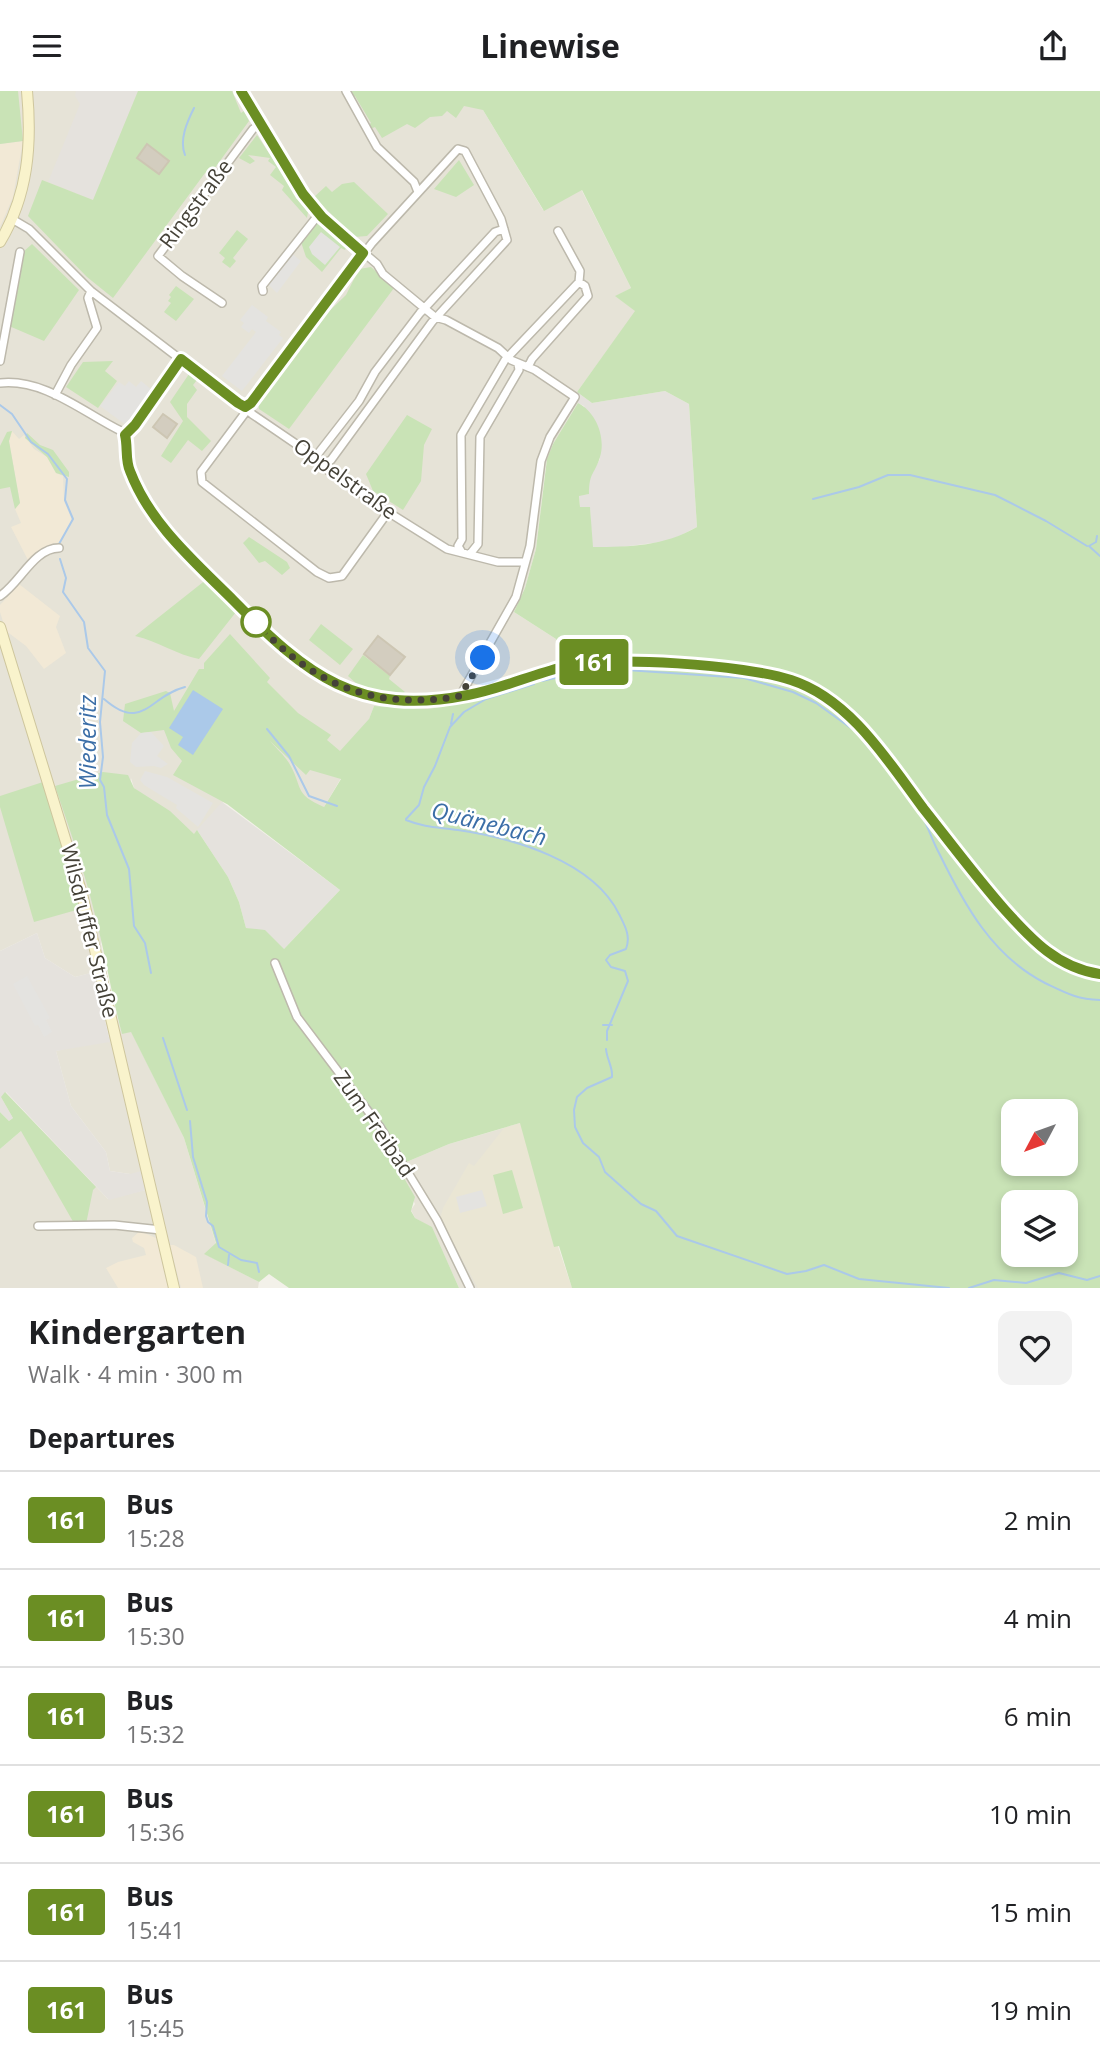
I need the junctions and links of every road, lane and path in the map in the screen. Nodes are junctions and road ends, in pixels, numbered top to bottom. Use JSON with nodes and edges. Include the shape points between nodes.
{"nodes":[{"id":1,"x":27,"y":91,"type":"edge"},
{"id":2,"x":241,"y":91,"type":"edge"},
{"id":3,"x":346,"y":91,"type":"edge"},
{"id":4,"x":260,"y":125,"type":"junction"},
{"id":5,"x":418,"y":192,"type":"junction"},
{"id":6,"x":318,"y":214,"type":"junction"},
{"id":7,"x":12,"y":219,"type":"junction"},
{"id":8,"x":504,"y":229,"type":"junction"},
{"id":9,"x":558,"y":231,"type":"dead end"},
{"id":10,"x":0,"y":242,"type":"edge"},
{"id":11,"x":20,"y":253,"type":"dead end"},
{"id":12,"x":363,"y":253,"type":"junction"},
{"id":13,"x":582,"y":284,"type":"junction"},
{"id":14,"x":91,"y":291,"type":"junction"},
{"id":15,"x":263,"y":291,"type":"dead end"},
{"id":16,"x":222,"y":303,"type":"dead end"},
{"id":17,"x":425,"y":309,"type":"junction"},
{"id":18,"x":438,"y":318,"type":"junction"},
{"id":19,"x":508,"y":357,"type":"junction"},
{"id":20,"x":181,"y":359,"type":"junction"},
{"id":21,"x":0,"y":361,"type":"edge"},
{"id":22,"x":518,"y":364,"type":"junction"},
{"id":23,"x":528,"y":367,"type":"junction"},
{"id":24,"x":0,"y":383,"type":"edge"},
{"id":25,"x":55,"y":395,"type":"junction"},
{"id":26,"x":245,"y":407,"type":"junction"},
{"id":27,"x":125,"y":435,"type":"junction"},
{"id":28,"x":320,"y":461,"type":"junction"},
{"id":29,"x":388,"y":512,"type":"junction"},
{"id":30,"x":59,"y":548,"type":"dead end"},
{"id":31,"x":461,"y":551,"type":"junction"},
{"id":32,"x":470,"y":554,"type":"junction"},
{"id":33,"x":524,"y":562,"type":"junction"},
{"id":34,"x":0,"y":596,"type":"edge"},
{"id":35,"x":0,"y":627,"type":"edge"},
{"id":36,"x":460,"y":696,"type":"junction"},
{"id":37,"x":275,"y":963,"type":"dead end"},
{"id":38,"x":1100,"y":974,"type":"edge"},
{"id":39,"x":38,"y":1226,"type":"dead end"},
{"id":40,"x":162,"y":1235,"type":"junction"},
{"id":41,"x":174,"y":1288,"type":"edge"},
{"id":42,"x":470,"y":1288,"type":"edge"}],
"edges":[{"from":1,"to":7,"type":"main road","via":[[29,153]]},
{"from":2,"to":4,"type":"street"},
{"from":3,"to":5,"type":"street","via":[[377,147],[414,182]]},
{"from":4,"to":6,"type":"street"},
{"from":4,"to":16,"type":"street","name":"Ringstraße","via":[[158,256]]},
{"from":5,"to":8,"type":"street","via":[[462,149]]},
{"from":5,"to":12,"type":"street"},
{"from":6,"to":12,"type":"street"},
{"from":6,"to":15,"type":"street","via":[[262,286]]},
{"from":7,"to":10,"type":"main road"},
{"from":7,"to":14,"type":"street","name":"Oppelstraße","via":[[26,227]]},
{"from":8,"to":17,"type":"street","via":[[495,232]]},
{"from":8,"to":18,"type":"street","via":[[507,240]]},
{"from":9,"to":13,"type":"street","via":[[580,271]]},
{"from":11,"to":21,"type":"street"},
{"from":12,"to":17,"type":"street"},
{"from":12,"to":26,"type":"street"},
{"from":13,"to":19,"type":"street"},
{"from":13,"to":23,"type":"street","via":[[589,296]]},
{"from":14,"to":20,"type":"street","name":"Oppelstraße"},
{"from":14,"to":25,"type":"street","via":[[88,298],[97,328]]},
{"from":17,"to":18,"type":"street"},
{"from":17,"to":28,"type":"street","via":[[317,455]]},
{"from":18,"to":19,"type":"street"},
{"from":18,"to":28,"type":"street","via":[[331,460]]},
{"from":19,"to":22,"type":"street"},
{"from":19,"to":31,"type":"street","via":[[461,435]]},
{"from":20,"to":26,"type":"street","name":"Oppelstraße"},
{"from":20,"to":27,"type":"street"},
{"from":22,"to":23,"type":"street"},
{"from":22,"to":32,"type":"street","via":[[519,370],[480,437],[478,544]]},
{"from":23,"to":33,"type":"street","via":[[575,397],[543,452]]},
{"from":24,"to":25,"type":"street","via":[[34,385]]},
{"from":25,"to":27,"type":"street"},
{"from":26,"to":28,"type":"street","name":"Oppelstraße"},
{"from":26,"to":29,"type":"street","via":[[201,472],[202,482],[309,566],[329,579],[342,576]]},
{"from":27,"to":36,"type":"street","via":[[130,471],[151,513],[307,669],[386,699],[424,702]]},
{"from":28,"to":29,"type":"street","name":"Oppelstraße"},
{"from":29,"to":31,"type":"street","name":"Oppelstraße","via":[[447,549]]},
{"from":30,"to":34,"type":"street","via":[[40,555]]},
{"from":31,"to":32,"type":"street","name":"Oppelstraße"},
{"from":32,"to":33,"type":"street","name":"Oppelstraße","via":[[498,562]]},
{"from":33,"to":36,"type":"street","via":[[516,597]]},
{"from":35,"to":40,"type":"main road","name":"Wilsdruffer Straße","via":[[82,894]]},
{"from":36,"to":38,"type":"street","via":[[588,662],[700,667],[790,680],[818,692],[878,749],[993,895],[1041,947],[1064,964]]},
{"from":37,"to":42,"type":"street","name":"Zum Freibad","via":[[297,1017],[387,1137],[437,1220]]},
{"from":39,"to":40,"type":"street","via":[[146,1227]]},
{"from":40,"to":41,"type":"main road","name":"Wilsdruffer Straße"}]}
